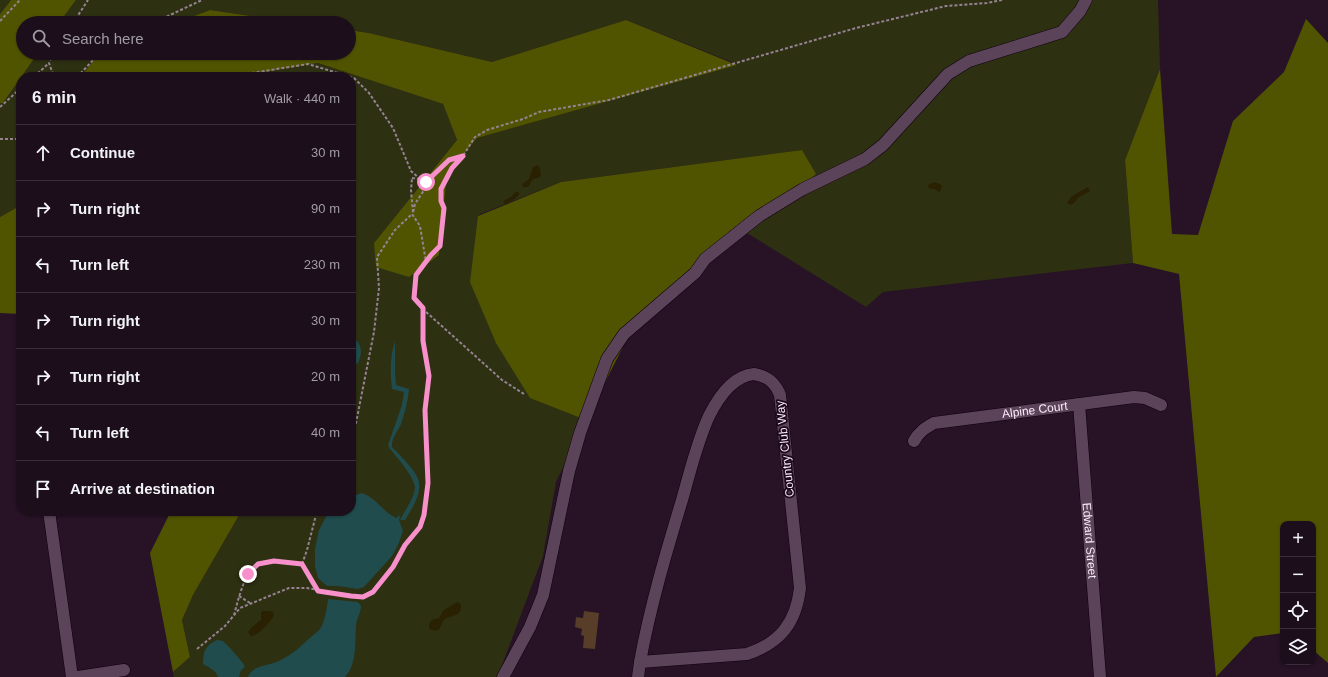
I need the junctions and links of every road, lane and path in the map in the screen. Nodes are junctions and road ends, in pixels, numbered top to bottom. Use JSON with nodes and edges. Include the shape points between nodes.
{"nodes":[{"id":1,"x":20,"y":0,"type":"edge"},
{"id":2,"x":88,"y":0,"type":"edge"},
{"id":3,"x":202,"y":0,"type":"edge"},
{"id":4,"x":1002,"y":0,"type":"edge"},
{"id":5,"x":1086,"y":0,"type":"edge"},
{"id":6,"x":78,"y":16,"type":"edge"},
{"id":7,"x":168,"y":16,"type":"edge"},
{"id":8,"x":0,"y":22,"type":"edge"},
{"id":9,"x":50,"y":60,"type":"edge"},
{"id":10,"x":93,"y":60,"type":"edge"},
{"id":11,"x":49,"y":63,"type":"junction"},
{"id":12,"x":39,"y":72,"type":"edge"},
{"id":13,"x":52,"y":72,"type":"edge"},
{"id":14,"x":82,"y":72,"type":"edge"},
{"id":15,"x":258,"y":72,"type":"edge"},
{"id":16,"x":334,"y":72,"type":"edge"},
{"id":17,"x":356,"y":80,"type":"edge"},
{"id":18,"x":16,"y":93,"type":"edge"},
{"id":19,"x":0,"y":107,"type":"edge"},
{"id":20,"x":0,"y":139,"type":"edge"},
{"id":21,"x":16,"y":139,"type":"edge"},
{"id":22,"x":463,"y":156,"type":"junction"},
{"id":23,"x":420,"y":179,"type":"junction"},
{"id":24,"x":426,"y":182,"type":"junction"},
{"id":25,"x":426,"y":263,"type":"junction"},
{"id":26,"x":423,"y":308,"type":"junction"},
{"id":27,"x":524,"y":394,"type":"dead end"},
{"id":28,"x":1079,"y":404,"type":"junction"},
{"id":29,"x":1162,"y":405,"type":"dead end"},
{"id":30,"x":356,"y":423,"type":"edge"},
{"id":31,"x":914,"y":441,"type":"dead end"},
{"id":32,"x":50,"y":516,"type":"edge"},
{"id":33,"x":316,"y":516,"type":"edge"},
{"id":34,"x":302,"y":564,"type":"junction"},
{"id":35,"x":318,"y":591,"type":"junction"},
{"id":36,"x":239,"y":596,"type":"junction"},
{"id":37,"x":250,"y":603,"type":"junction"},
{"id":38,"x":234,"y":616,"type":"junction"},
{"id":39,"x":197,"y":649,"type":"dead end"},
{"id":40,"x":640,"y":662,"type":"junction"},
{"id":41,"x":124,"y":670,"type":"dead end"},
{"id":42,"x":72,"y":677,"type":"edge"},
{"id":43,"x":78,"y":677,"type":"edge"},
{"id":44,"x":503,"y":677,"type":"edge"},
{"id":45,"x":638,"y":677,"type":"edge"},
{"id":46,"x":1100,"y":677,"type":"edge"}],
"edges":[{"from":1,"to":8,"type":"path"},
{"from":2,"to":6,"type":"path"},
{"from":3,"to":7,"type":"path"},
{"from":4,"to":22,"type":"path","via":[[946,6],[856,28],[609,100],[539,112],[475,137]]},
{"from":5,"to":44,"type":"street","via":[[1062,32],[969,61],[948,74],[883,145],[865,159],[803,190],[759,216],[705,259],[695,273],[624,334],[607,359],[580,433],[569,471],[543,595],[530,627]]},
{"from":9,"to":11,"type":"path"},
{"from":10,"to":14,"type":"path"},
{"from":11,"to":12,"type":"path"},
{"from":11,"to":13,"type":"path"},
{"from":15,"to":16,"type":"path","via":[[308,64]]},
{"from":17,"to":23,"type":"path","via":[[393,128],[411,171]]},
{"from":18,"to":19,"type":"path"},
{"from":20,"to":21,"type":"path"},
{"from":22,"to":24,"type":"path","via":[[449,160]]},
{"from":22,"to":25,"type":"path","via":[[452,168],[441,189],[444,208],[440,246]]},
{"from":23,"to":24,"type":"path"},
{"from":23,"to":24,"type":"path","via":[[412,178],[413,213]]},
{"from":25,"to":26,"type":"path","via":[[416,275],[414,298]]},
{"from":25,"to":30,"type":"path","via":[[420,226],[412,214],[395,230],[377,257],[379,288],[374,332]]},
{"from":26,"to":27,"type":"path","via":[[502,380]]},
{"from":26,"to":35,"type":"path","via":[[423,341],[429,376],[425,410],[428,483],[420,527],[373,592],[363,597]]},
{"from":28,"to":29,"type":"street","name":"Alpine Court","via":[[1134,396]]},
{"from":28,"to":31,"type":"street","name":"Alpine Court","via":[[934,423],[925,427]]},
{"from":28,"to":46,"type":"street","name":"Edward Street"},
{"from":32,"to":42,"type":"street"},
{"from":33,"to":34,"type":"path"},
{"from":34,"to":35,"type":"path"},
{"from":34,"to":36,"type":"path","via":[[274,561],[258,564],[248,574]]},
{"from":35,"to":37,"type":"path","via":[[289,588]]},
{"from":36,"to":37,"type":"path"},
{"from":36,"to":38,"type":"path"},
{"from":37,"to":38,"type":"path","via":[[240,608]]},
{"from":38,"to":39,"type":"path"},
{"from":40,"to":40,"type":"street","name":"Country Club Way","via":[[672,533],[701,434],[720,399],[737,379],[745,375],[762,375],[776,386],[780,395],[800,588],[795,612],[780,635],[759,650],[746,654]]},
{"from":40,"to":45,"type":"street","name":"Country Club Way"},
{"from":41,"to":43,"type":"street"}]}
